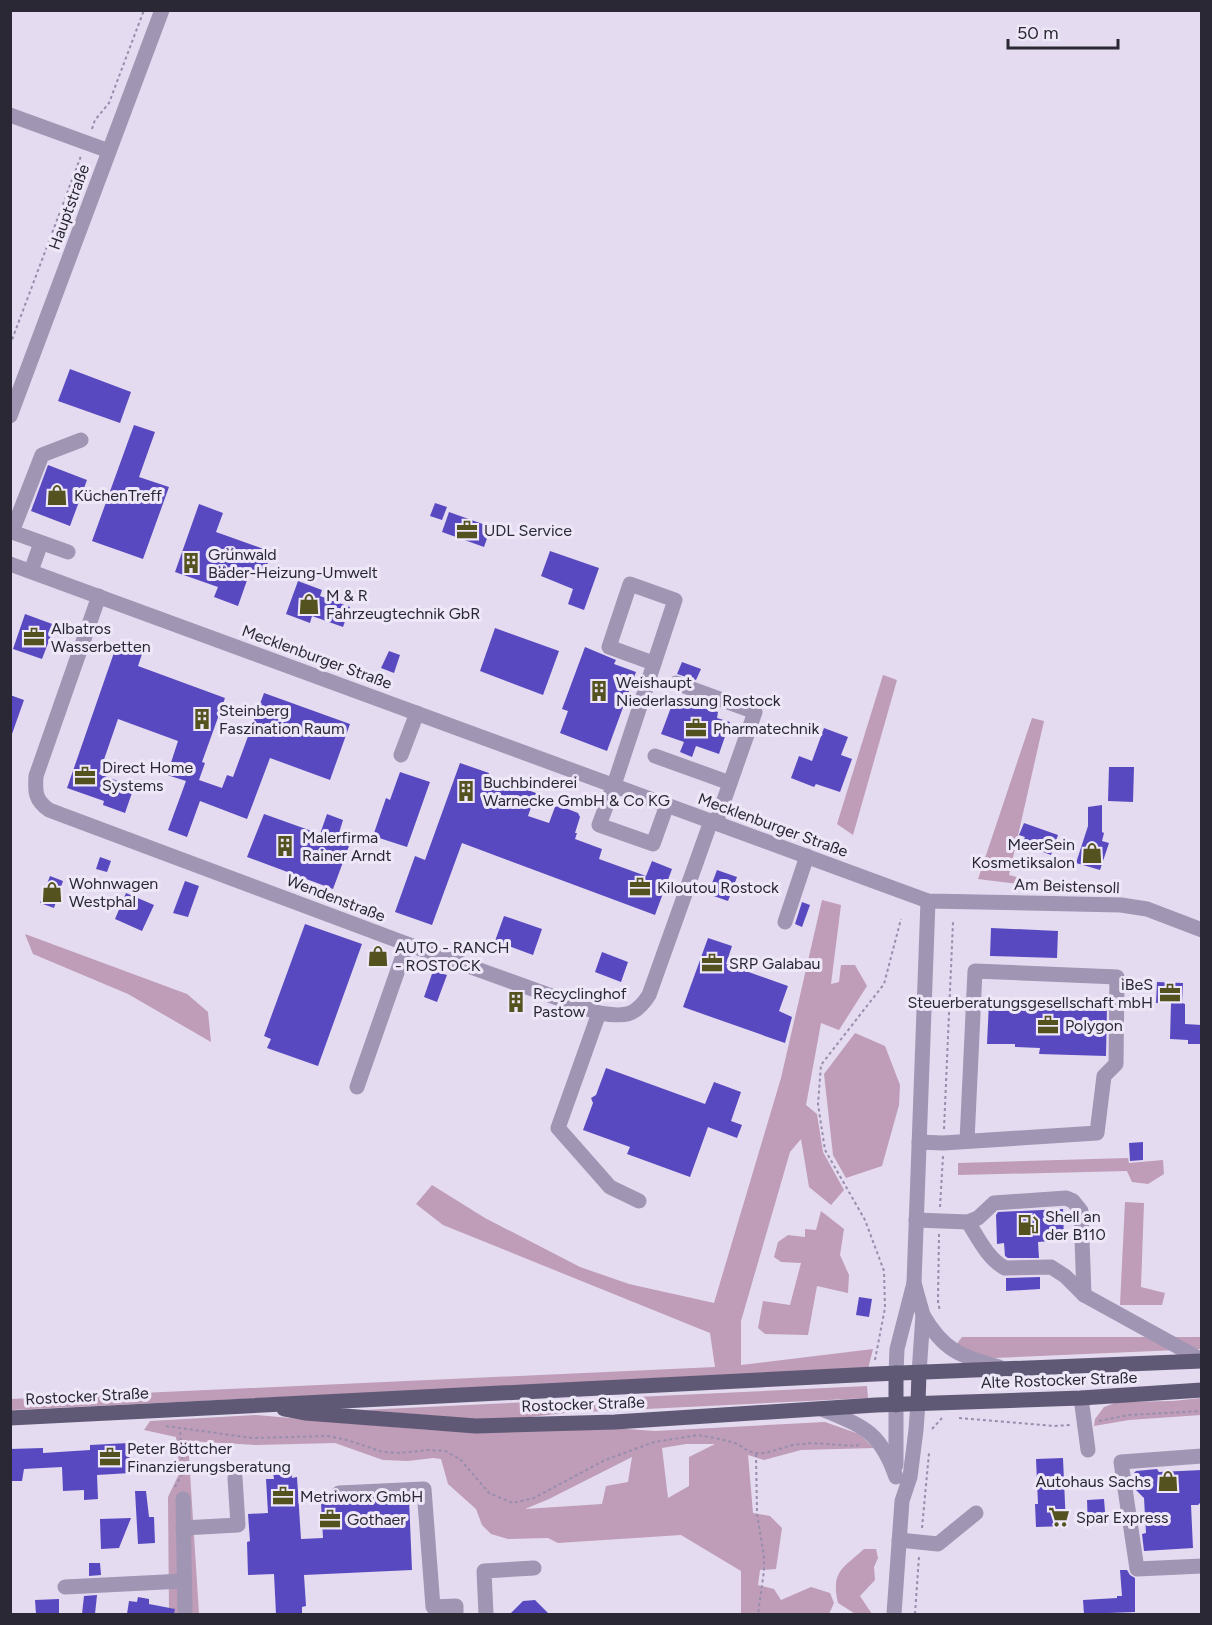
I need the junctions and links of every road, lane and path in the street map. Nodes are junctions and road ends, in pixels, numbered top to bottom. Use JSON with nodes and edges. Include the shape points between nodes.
{"nodes":[{"id":1,"x":144,"y":10,"type":"edge"},
{"id":2,"x":162,"y":10,"type":"edge"},
{"id":3,"x":10,"y":115,"type":"edge"},
{"id":4,"x":86,"y":144,"type":"junction"},
{"id":5,"x":109,"y":151,"type":"junction"},
{"id":6,"x":10,"y":345,"type":"edge"},
{"id":7,"x":10,"y":416,"type":"edge"},
{"id":8,"x":81,"y":440,"type":"dead end"},
{"id":9,"x":41,"y":543,"type":"junction"},
{"id":10,"x":68,"y":552,"type":"dead end"},
{"id":11,"x":10,"y":564,"type":"edge"},
{"id":12,"x":30,"y":571,"type":"junction"},
{"id":13,"x":99,"y":596,"type":"junction"},
{"id":14,"x":653,"y":663,"type":"junction"},
{"id":15,"x":676,"y":683,"type":"dead end"},
{"id":16,"x":417,"y":713,"type":"junction"},
{"id":17,"x":401,"y":755,"type":"dead end"},
{"id":18,"x":655,"y":756,"type":"dead end"},
{"id":19,"x":730,"y":783,"type":"junction"},
{"id":20,"x":614,"y":785,"type":"junction"},
{"id":21,"x":667,"y":805,"type":"junction"},
{"id":22,"x":713,"y":822,"type":"junction"},
{"id":23,"x":807,"y":856,"type":"junction"},
{"id":24,"x":928,"y":901,"type":"junction"},
{"id":25,"x":901,"y":919,"type":"dead end"},
{"id":26,"x":785,"y":922,"type":"dead end"},
{"id":27,"x":1202,"y":930,"type":"edge"},
{"id":28,"x":407,"y":944,"type":"junction"},
{"id":29,"x":599,"y":1013,"type":"junction"},
{"id":30,"x":357,"y":1087,"type":"dead end"},
{"id":31,"x":967,"y":1141,"type":"junction"},
{"id":32,"x":919,"y":1143,"type":"junction"},
{"id":33,"x":639,"y":1200,"type":"dead end"},
{"id":34,"x":916,"y":1220,"type":"junction"},
{"id":35,"x":968,"y":1222,"type":"junction"},
{"id":36,"x":914,"y":1283,"type":"junction"},
{"id":37,"x":1084,"y":1295,"type":"junction"},
{"id":38,"x":923,"y":1315,"type":"junction"},
{"id":39,"x":875,"y":1358,"type":"dead end"},
{"id":40,"x":1202,"y":1360,"type":"edge"},
{"id":41,"x":1008,"y":1369,"type":"junction"},
{"id":42,"x":896,"y":1373,"type":"junction"},
{"id":43,"x":919,"y":1373,"type":"junction"},
{"id":44,"x":1202,"y":1390,"type":"edge"},
{"id":45,"x":1082,"y":1398,"type":"junction"},
{"id":46,"x":918,"y":1403,"type":"junction"},
{"id":47,"x":896,"y":1405,"type":"junction"},
{"id":48,"x":273,"y":1406,"type":"junction"},
{"id":49,"x":822,"y":1409,"type":"junction"},
{"id":50,"x":1202,"y":1411,"type":"edge"},
{"id":51,"x":943,"y":1417,"type":"dead end"},
{"id":52,"x":10,"y":1418,"type":"edge"},
{"id":53,"x":954,"y":1418,"type":"dead end"},
{"id":54,"x":1084,"y":1425,"type":"junction"},
{"id":55,"x":180,"y":1429,"type":"dead end"},
{"id":56,"x":872,"y":1435,"type":"junction"},
{"id":57,"x":931,"y":1439,"type":"dead end"},
{"id":58,"x":1088,"y":1450,"type":"dead end"},
{"id":59,"x":930,"y":1451,"type":"dead end"},
{"id":60,"x":756,"y":1453,"type":"junction"},
{"id":61,"x":1202,"y":1456,"type":"edge"},
{"id":62,"x":896,"y":1477,"type":"junction"},
{"id":63,"x":236,"y":1478,"type":"dead end"},
{"id":64,"x":339,"y":1493,"type":"dead end"},
{"id":65,"x":183,"y":1499,"type":"dead end"},
{"id":66,"x":902,"y":1501,"type":"junction"},
{"id":67,"x":976,"y":1513,"type":"dead end"},
{"id":68,"x":183,"y":1528,"type":"junction"},
{"id":69,"x":899,"y":1540,"type":"junction"},
{"id":70,"x":920,"y":1543,"type":"junction"},
{"id":71,"x":1202,"y":1566,"type":"edge"},
{"id":72,"x":534,"y":1568,"type":"dead end"},
{"id":73,"x":184,"y":1581,"type":"junction"},
{"id":74,"x":65,"y":1587,"type":"dead end"},
{"id":75,"x":456,"y":1610,"type":"edge"},
{"id":76,"x":185,"y":1614,"type":"edge"},
{"id":77,"x":486,"y":1614,"type":"edge"},
{"id":78,"x":758,"y":1614,"type":"edge"},
{"id":79,"x":894,"y":1614,"type":"edge"},
{"id":80,"x":915,"y":1614,"type":"edge"}],
"edges":[{"from":1,"to":4,"type":"path","via":[[110,103],[95,120]]},
{"from":2,"to":5,"type":"street","name":"Hauptstraße"},
{"from":3,"to":4,"type":"street"},
{"from":4,"to":5,"type":"street"},
{"from":4,"to":6,"type":"path"},
{"from":5,"to":7,"type":"street","name":"Hauptstraße"},
{"from":8,"to":9,"type":"street","via":[[42,455],[12,532]]},
{"from":9,"to":10,"type":"street"},
{"from":9,"to":12,"type":"street"},
{"from":11,"to":12,"type":"street","name":"Mecklenburger Straße"},
{"from":12,"to":13,"type":"street","name":"Mecklenburger Straße"},
{"from":13,"to":16,"type":"street","name":"Mecklenburger Straße"},
{"from":13,"to":28,"type":"street","name":"Wendenstraße","via":[[36,776],[39,803]]},
{"from":14,"to":14,"type":"street","via":[[675,600],[630,584],[609,646]]},
{"from":14,"to":20,"type":"street"},
{"from":15,"to":19,"type":"street","name":"Wendenstraße","via":[[755,712]]},
{"from":16,"to":17,"type":"street"},
{"from":16,"to":20,"type":"street","name":"Mecklenburger Straße"},
{"from":18,"to":19,"type":"street"},
{"from":19,"to":22,"type":"street","name":"Wendenstraße"},
{"from":20,"to":21,"type":"street","name":"Mecklenburger Straße"},
{"from":20,"to":21,"type":"street","via":[[599,825],[653,844]]},
{"from":21,"to":22,"type":"street","name":"Mecklenburger Straße"},
{"from":22,"to":23,"type":"street","name":"Mecklenburger Straße"},
{"from":22,"to":29,"type":"street","name":"Wendenstraße","via":[[649,994],[641,1007],[630,1014]]},
{"from":23,"to":24,"type":"street","name":"Mecklenburger Straße"},
{"from":23,"to":26,"type":"street"},
{"from":24,"to":27,"type":"street","name":"Am Beistensoll","via":[[1121,905],[1147,909]]},
{"from":24,"to":32,"type":"street"},
{"from":25,"to":39,"type":"path","via":[[884,984],[821,1065],[818,1104],[825,1150],[865,1220],[884,1271],[885,1308]]},
{"from":28,"to":29,"type":"street","name":"Wendenstraße"},
{"from":28,"to":30,"type":"street"},
{"from":29,"to":33,"type":"street","via":[[558,1128],[610,1187]]},
{"from":31,"to":31,"type":"street","via":[[975,971],[1117,977],[1116,1064],[1104,1076],[1097,1133]]},
{"from":31,"to":32,"type":"street"},
{"from":32,"to":34,"type":"street"},
{"from":34,"to":35,"type":"street"},
{"from":34,"to":36,"type":"street"},
{"from":35,"to":37,"type":"street","via":[[1000,1266],[1051,1267]]},
{"from":35,"to":37,"type":"street","via":[[994,1203],[1073,1200],[1080,1210]]},
{"from":36,"to":38,"type":"street"},
{"from":36,"to":42,"type":"street","via":[[897,1349]]},
{"from":37,"to":40,"type":"street"},
{"from":38,"to":41,"type":"street","via":[[940,1341],[956,1354]]},
{"from":38,"to":43,"type":"street"},
{"from":40,"to":41,"type":"main road","name":"Alte Rostocker Straße"},
{"from":41,"to":43,"type":"main road","name":"Alte Rostocker Straße"},
{"from":42,"to":43,"type":"main road","name":"Rostocker Straße"},
{"from":42,"to":47,"type":"main road"},
{"from":42,"to":48,"type":"main road","name":"Rostocker Straße"},
{"from":43,"to":46,"type":"main road"},
{"from":44,"to":45,"type":"main road","name":"Alte Rostocker Straße"},
{"from":45,"to":46,"type":"main road","name":"Alte Rostocker Straße"},
{"from":45,"to":54,"type":"street"},
{"from":46,"to":47,"type":"main road","name":"Rostocker Straße"},
{"from":46,"to":66,"type":"street","via":[[910,1477]]},
{"from":47,"to":49,"type":"main road","name":"Rostocker Straße"},
{"from":47,"to":62,"type":"street"},
{"from":48,"to":49,"type":"main road","name":"Rostocker Straße","via":[[305,1413],[476,1426]]},
{"from":48,"to":52,"type":"main road","name":"Rostocker Straße"},
{"from":49,"to":56,"type":"street"},
{"from":50,"to":54,"type":"path","via":[[1129,1415]]},
{"from":51,"to":57,"type":"path","via":[[932,1428]]},
{"from":53,"to":54,"type":"path"},
{"from":54,"to":58,"type":"street"},
{"from":55,"to":60,"type":"path","via":[[252,1438],[328,1436],[383,1452],[445,1451],[460,1459],[489,1492],[513,1503],[534,1498],[605,1460],[654,1442],[698,1435],[738,1444]]},
{"from":56,"to":60,"type":"path","via":[[856,1446],[811,1443]]},
{"from":56,"to":62,"type":"street","via":[[884,1448]]},
{"from":59,"to":70,"type":"path"},
{"from":60,"to":78,"type":"path","via":[[757,1514],[764,1557]]},
{"from":61,"to":71,"type":"street","via":[[1121,1462],[1137,1569]]},
{"from":62,"to":66,"type":"street"},
{"from":63,"to":68,"type":"street","via":[[238,1525]]},
{"from":64,"to":75,"type":"street","via":[[424,1489],[433,1607]]},
{"from":65,"to":68,"type":"street"},
{"from":66,"to":69,"type":"street"},
{"from":67,"to":70,"type":"street","via":[[938,1544]]},
{"from":68,"to":73,"type":"street"},
{"from":69,"to":70,"type":"street"},
{"from":69,"to":79,"type":"street"},
{"from":70,"to":80,"type":"path"},
{"from":72,"to":77,"type":"street","via":[[484,1571]]},
{"from":73,"to":74,"type":"street"},
{"from":73,"to":76,"type":"street"}]}
